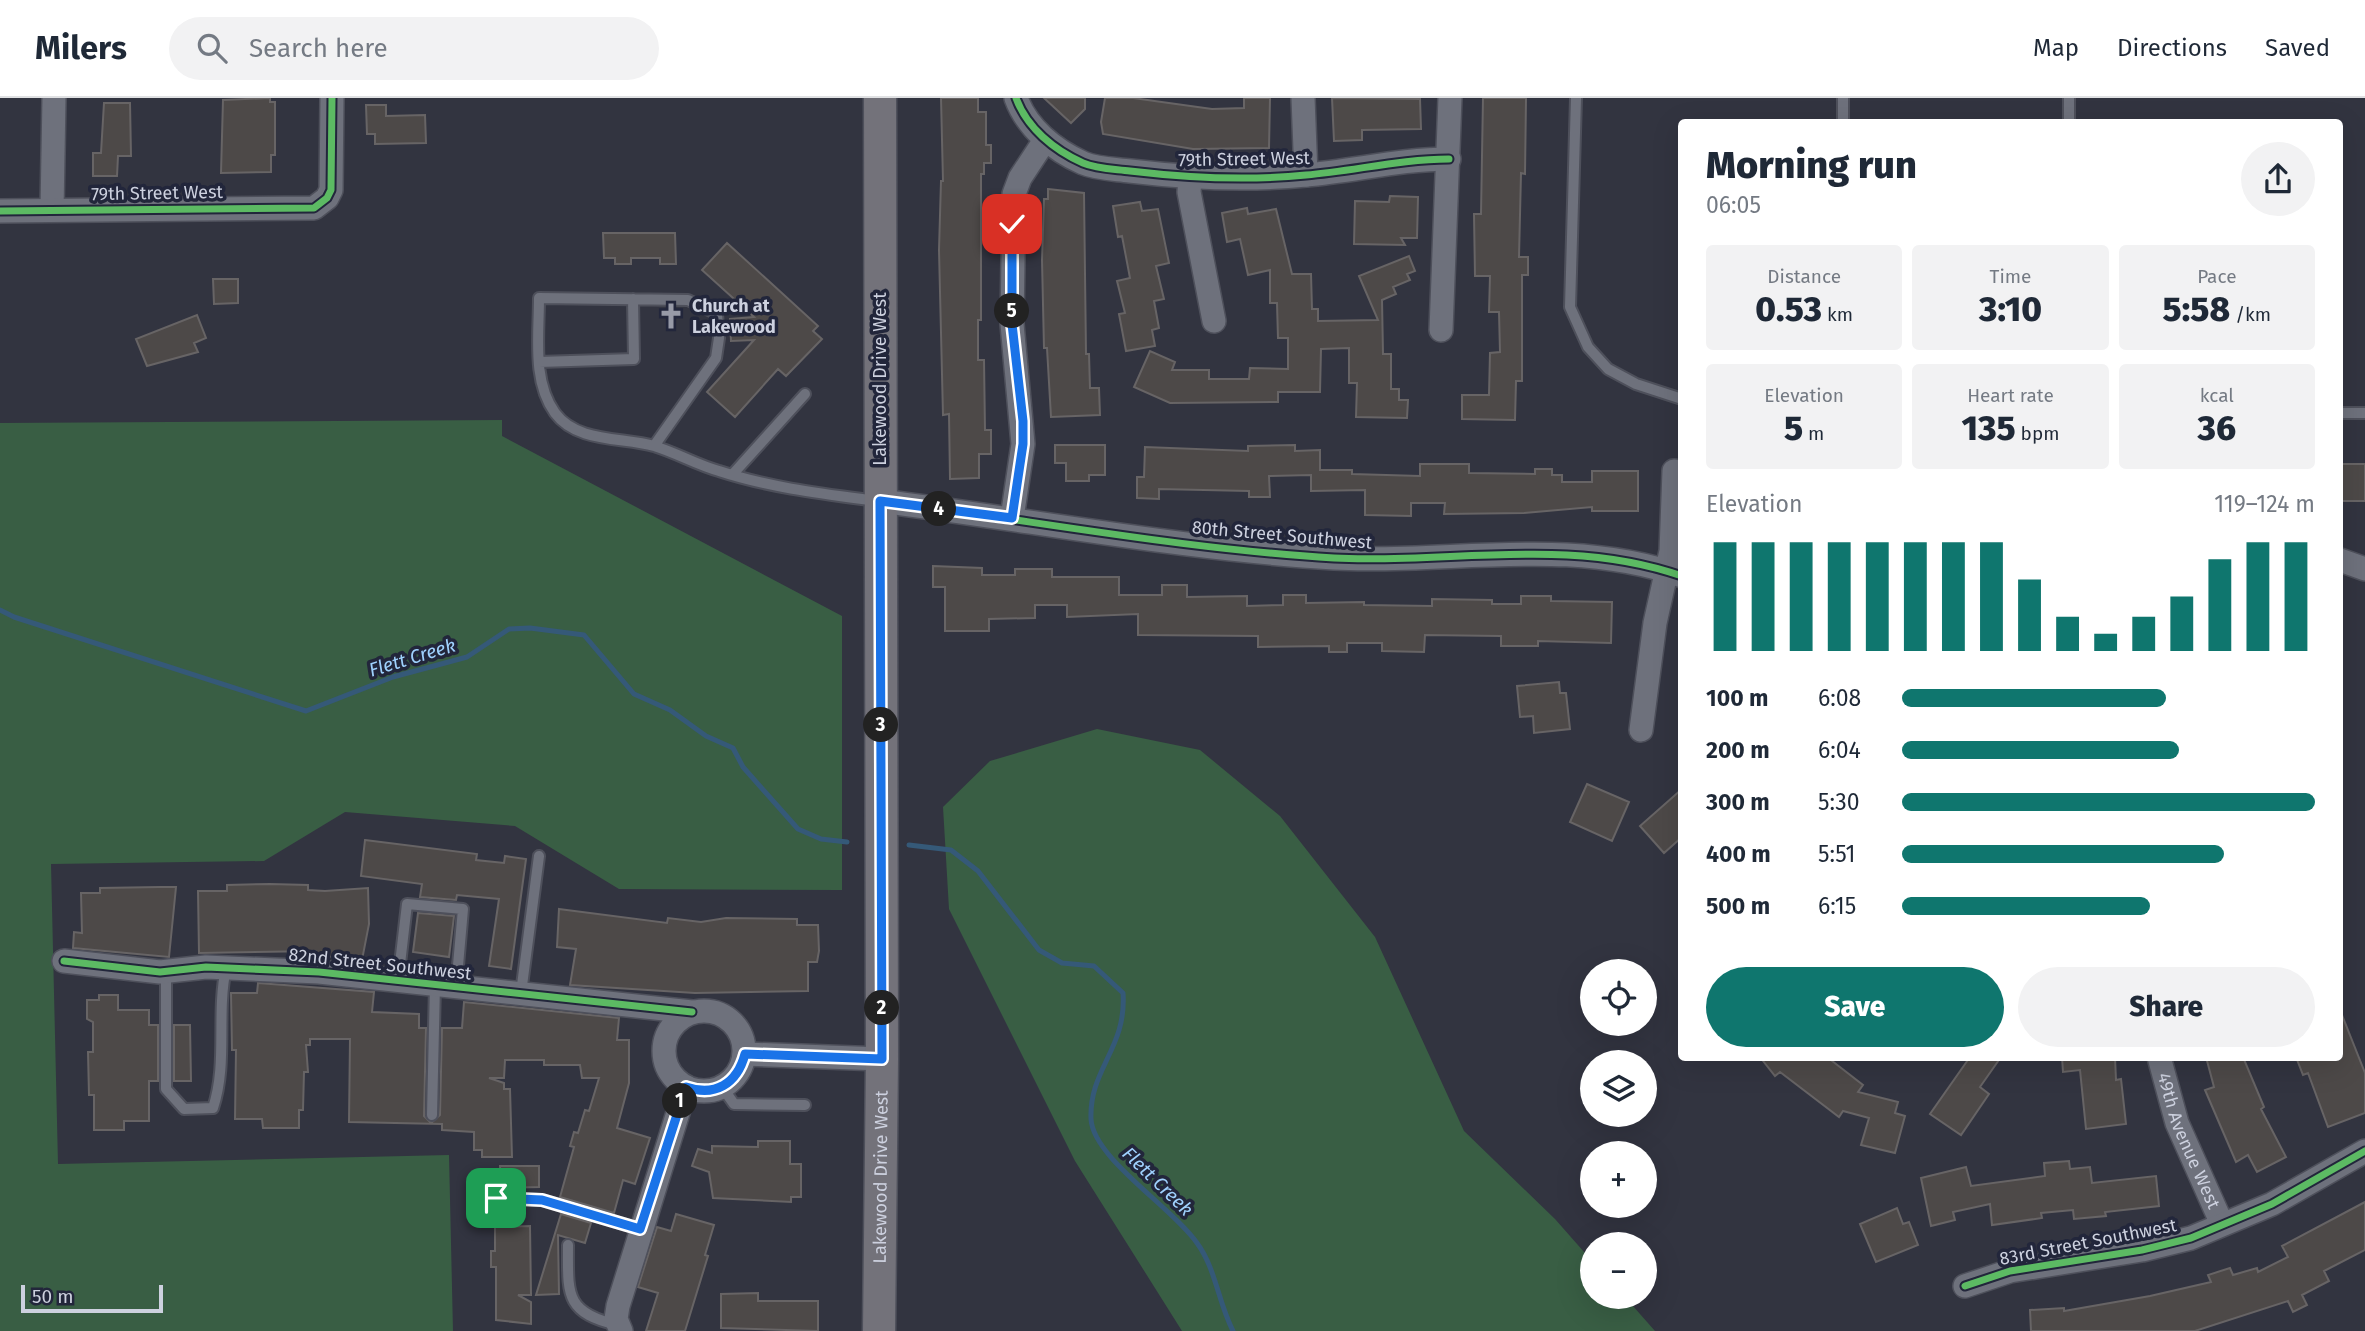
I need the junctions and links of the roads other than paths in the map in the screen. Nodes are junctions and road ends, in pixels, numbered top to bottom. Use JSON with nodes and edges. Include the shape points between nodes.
{"nodes":[{"id":1,"x":54,"y":98,"type":"edge"},
{"id":2,"x":332,"y":98,"type":"edge"},
{"id":3,"x":880,"y":98,"type":"edge"},
{"id":4,"x":1016,"y":98,"type":"edge"},
{"id":5,"x":1303,"y":98,"type":"edge"},
{"id":6,"x":1450,"y":98,"type":"edge"},
{"id":7,"x":1576,"y":98,"type":"edge"},
{"id":8,"x":1843,"y":98,"type":"edge"},
{"id":9,"x":2069,"y":98,"type":"edge"},
{"id":10,"x":1843,"y":119,"type":"edge"},
{"id":11,"x":2069,"y":119,"type":"edge"},
{"id":12,"x":1045,"y":141,"type":"junction"},
{"id":13,"x":1449,"y":159,"type":"junction"},
{"id":14,"x":1306,"y":175,"type":"junction"},
{"id":15,"x":1190,"y":178,"type":"junction"},
{"id":16,"x":52,"y":210,"type":"junction"},
{"id":17,"x":0,"y":211,"type":"edge"},
{"id":18,"x":633,"y":299,"type":"junction"},
{"id":19,"x":1214,"y":321,"type":"dead end"},
{"id":20,"x":1441,"y":330,"type":"dead end"},
{"id":21,"x":539,"y":362,"type":"junction"},
{"id":22,"x":805,"y":394,"type":"dead end"},
{"id":23,"x":1678,"y":398,"type":"edge"},
{"id":24,"x":2343,"y":413,"type":"edge"},
{"id":25,"x":2365,"y":413,"type":"edge"},
{"id":26,"x":654,"y":446,"type":"junction"},
{"id":27,"x":1674,"y":471,"type":"dead end"},
{"id":28,"x":732,"y":475,"type":"junction"},
{"id":29,"x":880,"y":501,"type":"junction"},
{"id":30,"x":1012,"y":518,"type":"junction"},
{"id":31,"x":2343,"y":561,"type":"edge"},
{"id":32,"x":2365,"y":569,"type":"edge"},
{"id":33,"x":1674,"y":573,"type":"edge"},
{"id":34,"x":1641,"y":730,"type":"dead end"},
{"id":35,"x":539,"y":856,"type":"dead end"},
{"id":36,"x":64,"y":961,"type":"dead end"},
{"id":37,"x":226,"y":968,"type":"junction"},
{"id":38,"x":166,"y":971,"type":"junction"},
{"id":39,"x":398,"y":981,"type":"junction"},
{"id":40,"x":445,"y":987,"type":"junction"},
{"id":41,"x":521,"y":993,"type":"junction"},
{"id":42,"x":692,"y":1012,"type":"junction"},
{"id":43,"x":745,"y":1054,"type":"junction"},
{"id":44,"x":882,"y":1059,"type":"junction"},
{"id":45,"x":2160,"y":1061,"type":"edge"},
{"id":46,"x":686,"y":1087,"type":"junction"},
{"id":47,"x":722,"y":1087,"type":"junction"},
{"id":48,"x":805,"y":1105,"type":"dead end"},
{"id":49,"x":432,"y":1115,"type":"dead end"},
{"id":50,"x":2365,"y":1151,"type":"edge"},
{"id":51,"x":496,"y":1198,"type":"dead end"},
{"id":52,"x":2222,"y":1224,"type":"junction"},
{"id":53,"x":640,"y":1229,"type":"junction"},
{"id":54,"x":568,"y":1245,"type":"dead end"},
{"id":55,"x":1965,"y":1286,"type":"dead end"},
{"id":56,"x":619,"y":1328,"type":"edge"},
{"id":57,"x":879,"y":1331,"type":"edge"}],
"edges":[{"from":1,"to":16,"type":"street"},
{"from":2,"to":16,"type":"street","name":"79th Street West","via":[[331,190],[314,208]]},
{"from":3,"to":29,"type":"main road","name":"Lakewood Drive West"},
{"from":4,"to":12,"type":"street","via":[[1020,111]]},
{"from":5,"to":14,"type":"street"},
{"from":6,"to":13,"type":"street"},
{"from":7,"to":23,"type":"lane","via":[[1570,307],[1588,347],[1608,369]]},
{"from":8,"to":10,"type":"lane"},
{"from":9,"to":11,"type":"lane"},
{"from":12,"to":15,"type":"street","name":"79th Street West","via":[[1084,163]]},
{"from":12,"to":30,"type":"street","via":[[1014,194],[1012,324],[1023,444]]},
{"from":13,"to":14,"type":"street","name":"79th Street West"},
{"from":13,"to":20,"type":"street"},
{"from":14,"to":15,"type":"street","name":"79th Street West"},
{"from":15,"to":19,"type":"street"},
{"from":16,"to":17,"type":"street","name":"79th Street West"},
{"from":18,"to":21,"type":"lane","via":[[634,359]]},
{"from":18,"to":21,"type":"lane","via":[[539,298]]},
{"from":18,"to":26,"type":"lane","via":[[688,300],[717,314],[716,358]]},
{"from":21,"to":26,"type":"lane","via":[[542,389],[556,415],[574,429]]},
{"from":22,"to":28,"type":"lane"},
{"from":24,"to":25,"type":"lane"},
{"from":26,"to":28,"type":"lane"},
{"from":27,"to":33,"type":"street"},
{"from":28,"to":29,"type":"lane","via":[[803,492]]},
{"from":29,"to":30,"type":"street","name":"80th Street Southwest"},
{"from":29,"to":44,"type":"main road","name":"Lakewood Drive West"},
{"from":30,"to":33,"type":"street","name":"80th Street Southwest","via":[[1138,538],[1332,558],[1560,553]]},
{"from":31,"to":32,"type":"street"},
{"from":33,"to":34,"type":"street","via":[[1645,687]]},
{"from":35,"to":41,"type":"lane"},
{"from":36,"to":38,"type":"street","name":"82nd Street Southwest"},
{"from":37,"to":38,"type":"street","name":"82nd Street Southwest"},
{"from":37,"to":38,"type":"lane","via":[[220,995],[221,1085],[213,1108],[184,1109],[166,1089]]},
{"from":37,"to":39,"type":"street","name":"82nd Street Southwest"},
{"from":39,"to":40,"type":"street","name":"82nd Street Southwest"},
{"from":39,"to":40,"type":"lane","via":[[407,904],[463,909]]},
{"from":40,"to":41,"type":"street","name":"82nd Street Southwest"},
{"from":40,"to":49,"type":"lane"},
{"from":41,"to":42,"type":"street","name":"82nd Street Southwest"},
{"from":42,"to":43,"type":"street","via":[[705,1010],[730,1019],[744,1041]]},
{"from":42,"to":46,"type":"street","via":[[680,1018],[665,1040],[667,1067]]},
{"from":43,"to":44,"type":"street"},
{"from":43,"to":47,"type":"street","via":[[734,1079]]},
{"from":44,"to":57,"type":"main road","name":"Lakewood Drive West"},
{"from":45,"to":52,"type":"street","name":"49th Avenue West","via":[[2176,1123]]},
{"from":46,"to":47,"type":"street","via":[[698,1091]]},
{"from":46,"to":53,"type":"street"},
{"from":47,"to":48,"type":"lane","via":[[734,1104]]},
{"from":50,"to":52,"type":"street","name":"83rd Street Southwest","via":[[2272,1204]]},
{"from":51,"to":53,"type":"lane","via":[[542,1200]]},
{"from":52,"to":55,"type":"street","name":"83rd Street Southwest","via":[[2191,1238],[2142,1250],[2010,1271]]},
{"from":53,"to":56,"type":"street","via":[[618,1306]]},
{"from":54,"to":56,"type":"lane","via":[[571,1301],[597,1321]]}]}
